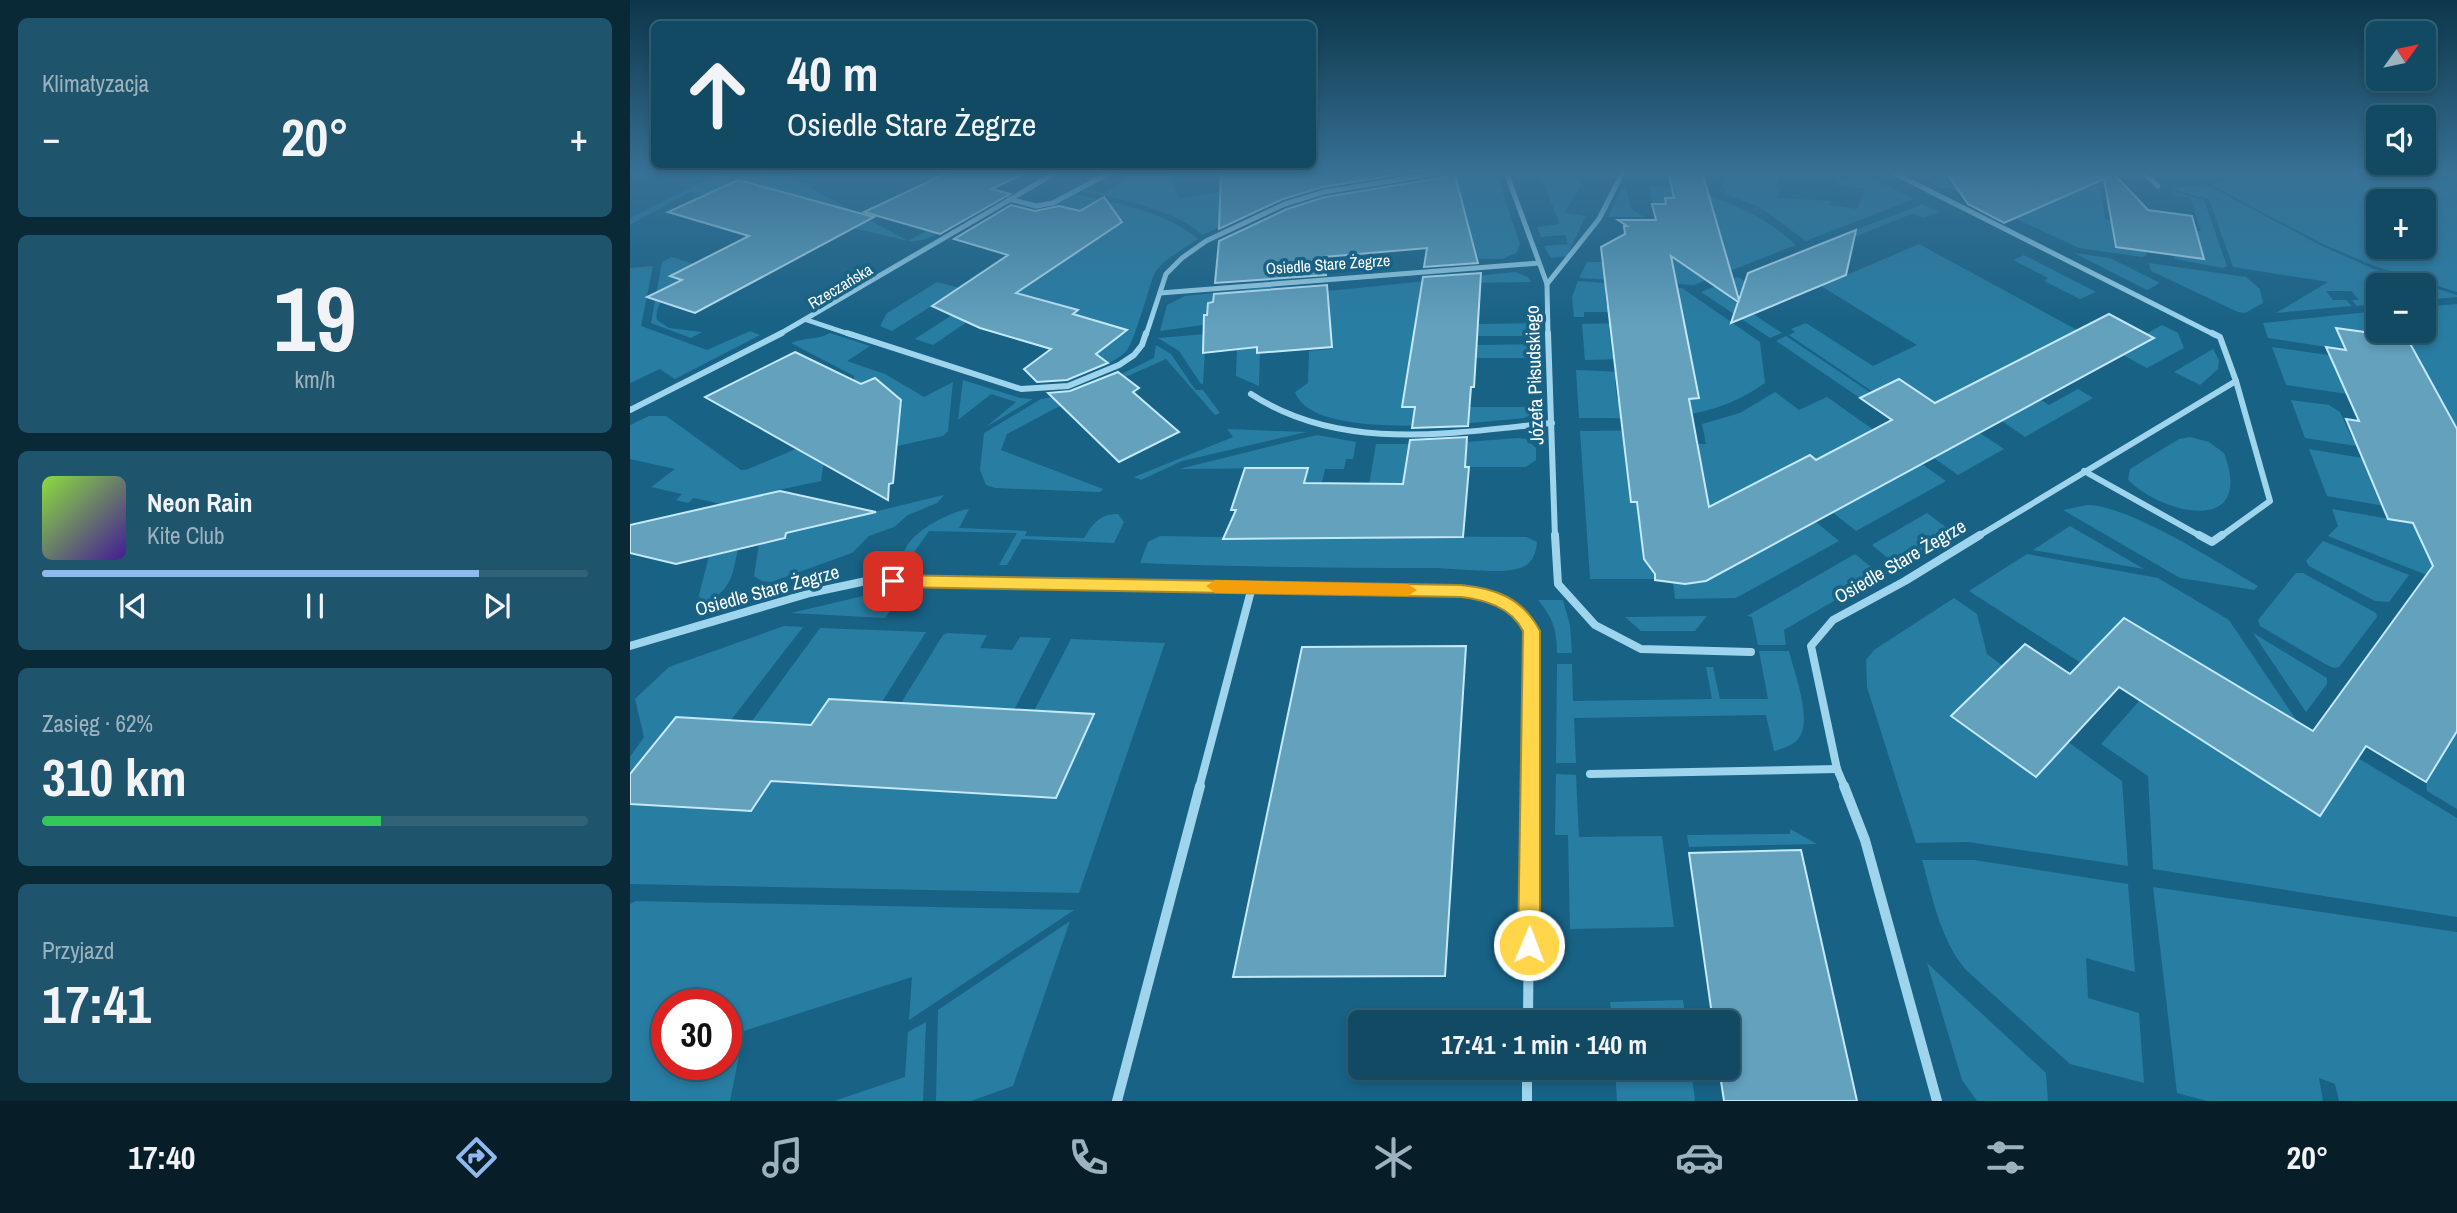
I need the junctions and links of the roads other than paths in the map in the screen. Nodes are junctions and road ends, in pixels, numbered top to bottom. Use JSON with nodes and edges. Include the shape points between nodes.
{"nodes":[{"id":1,"x":968,"y":223,"type":"edge"},
{"id":2,"x":1244,"y":223,"type":"edge"},
{"id":3,"x":1524,"y":223,"type":"edge"},
{"id":4,"x":1595,"y":223,"type":"edge"},
{"id":5,"x":1994,"y":223,"type":"edge"},
{"id":6,"x":1539,"y":264,"type":"junction"},
{"id":7,"x":1547,"y":284,"type":"junction"},
{"id":8,"x":1160,"y":293,"type":"junction"},
{"id":9,"x":807,"y":320,"type":"junction"},
{"id":10,"x":2236,"y":381,"type":"junction"},
{"id":11,"x":1251,"y":394,"type":"dead end"},
{"id":12,"x":630,"y":410,"type":"edge"},
{"id":13,"x":1552,"y":423,"type":"junction"},
{"id":14,"x":2084,"y":471,"type":"junction"},
{"id":15,"x":1252,"y":587,"type":"junction"},
{"id":16,"x":630,"y":646,"type":"edge"},
{"id":17,"x":1751,"y":652,"type":"dead end"},
{"id":18,"x":1837,"y":769,"type":"junction"},
{"id":19,"x":1590,"y":774,"type":"dead end"},
{"id":20,"x":1528,"y":1010,"type":"edge"},
{"id":21,"x":1527,"y":1080,"type":"edge"},
{"id":22,"x":1117,"y":1101,"type":"edge"},
{"id":23,"x":1527,"y":1101,"type":"edge"},
{"id":24,"x":1937,"y":1101,"type":"edge"}],
"edges":[{"from":1,"to":9,"type":"street","name":"Rzeczańska"},
{"from":2,"to":8,"type":"street","via":[[1182,258],[1167,274]]},
{"from":3,"to":6,"type":"street","name":"Józefa Piłsudskiego"},
{"from":4,"to":7,"type":"street"},
{"from":5,"to":10,"type":"street","via":[[2220,337]]},
{"from":6,"to":7,"type":"street","name":"Józefa Piłsudskiego"},
{"from":6,"to":8,"type":"street","name":"Osiedle Stare Żegrze"},
{"from":7,"to":13,"type":"street","name":"Józefa Piłsudskiego"},
{"from":8,"to":9,"type":"street","via":[[1142,345],[1134,355],[1068,386],[1018,388]]},
{"from":9,"to":12,"type":"street","name":"Rzeczańska"},
{"from":10,"to":14,"type":"street","name":"Osiedle Stare Żegrze"},
{"from":10,"to":14,"type":"street","via":[[2270,501],[2212,542]]},
{"from":11,"to":13,"type":"street","via":[[1297,419],[1343,430],[1417,433]]},
{"from":13,"to":17,"type":"street","name":"Józefa Piłsudskiego","via":[[1558,584],[1595,625],[1641,649]]},
{"from":14,"to":18,"type":"street","name":"Osiedle Stare Żegrze","via":[[1833,621],[1811,646]]},
{"from":15,"to":16,"type":"street","name":"Osiedle Stare Żegrze","via":[[871,580],[810,593]]},
{"from":15,"to":20,"type":"street","name":"Osiedle Stare Żegrze","via":[[1487,594],[1525,619],[1531,631],[1532,660]]},
{"from":15,"to":22,"type":"street"},
{"from":18,"to":19,"type":"street"},
{"from":18,"to":24,"type":"street","name":"Osiedle Stare Żegrze","via":[[1865,840]]},
{"from":21,"to":23,"type":"street"}]}
